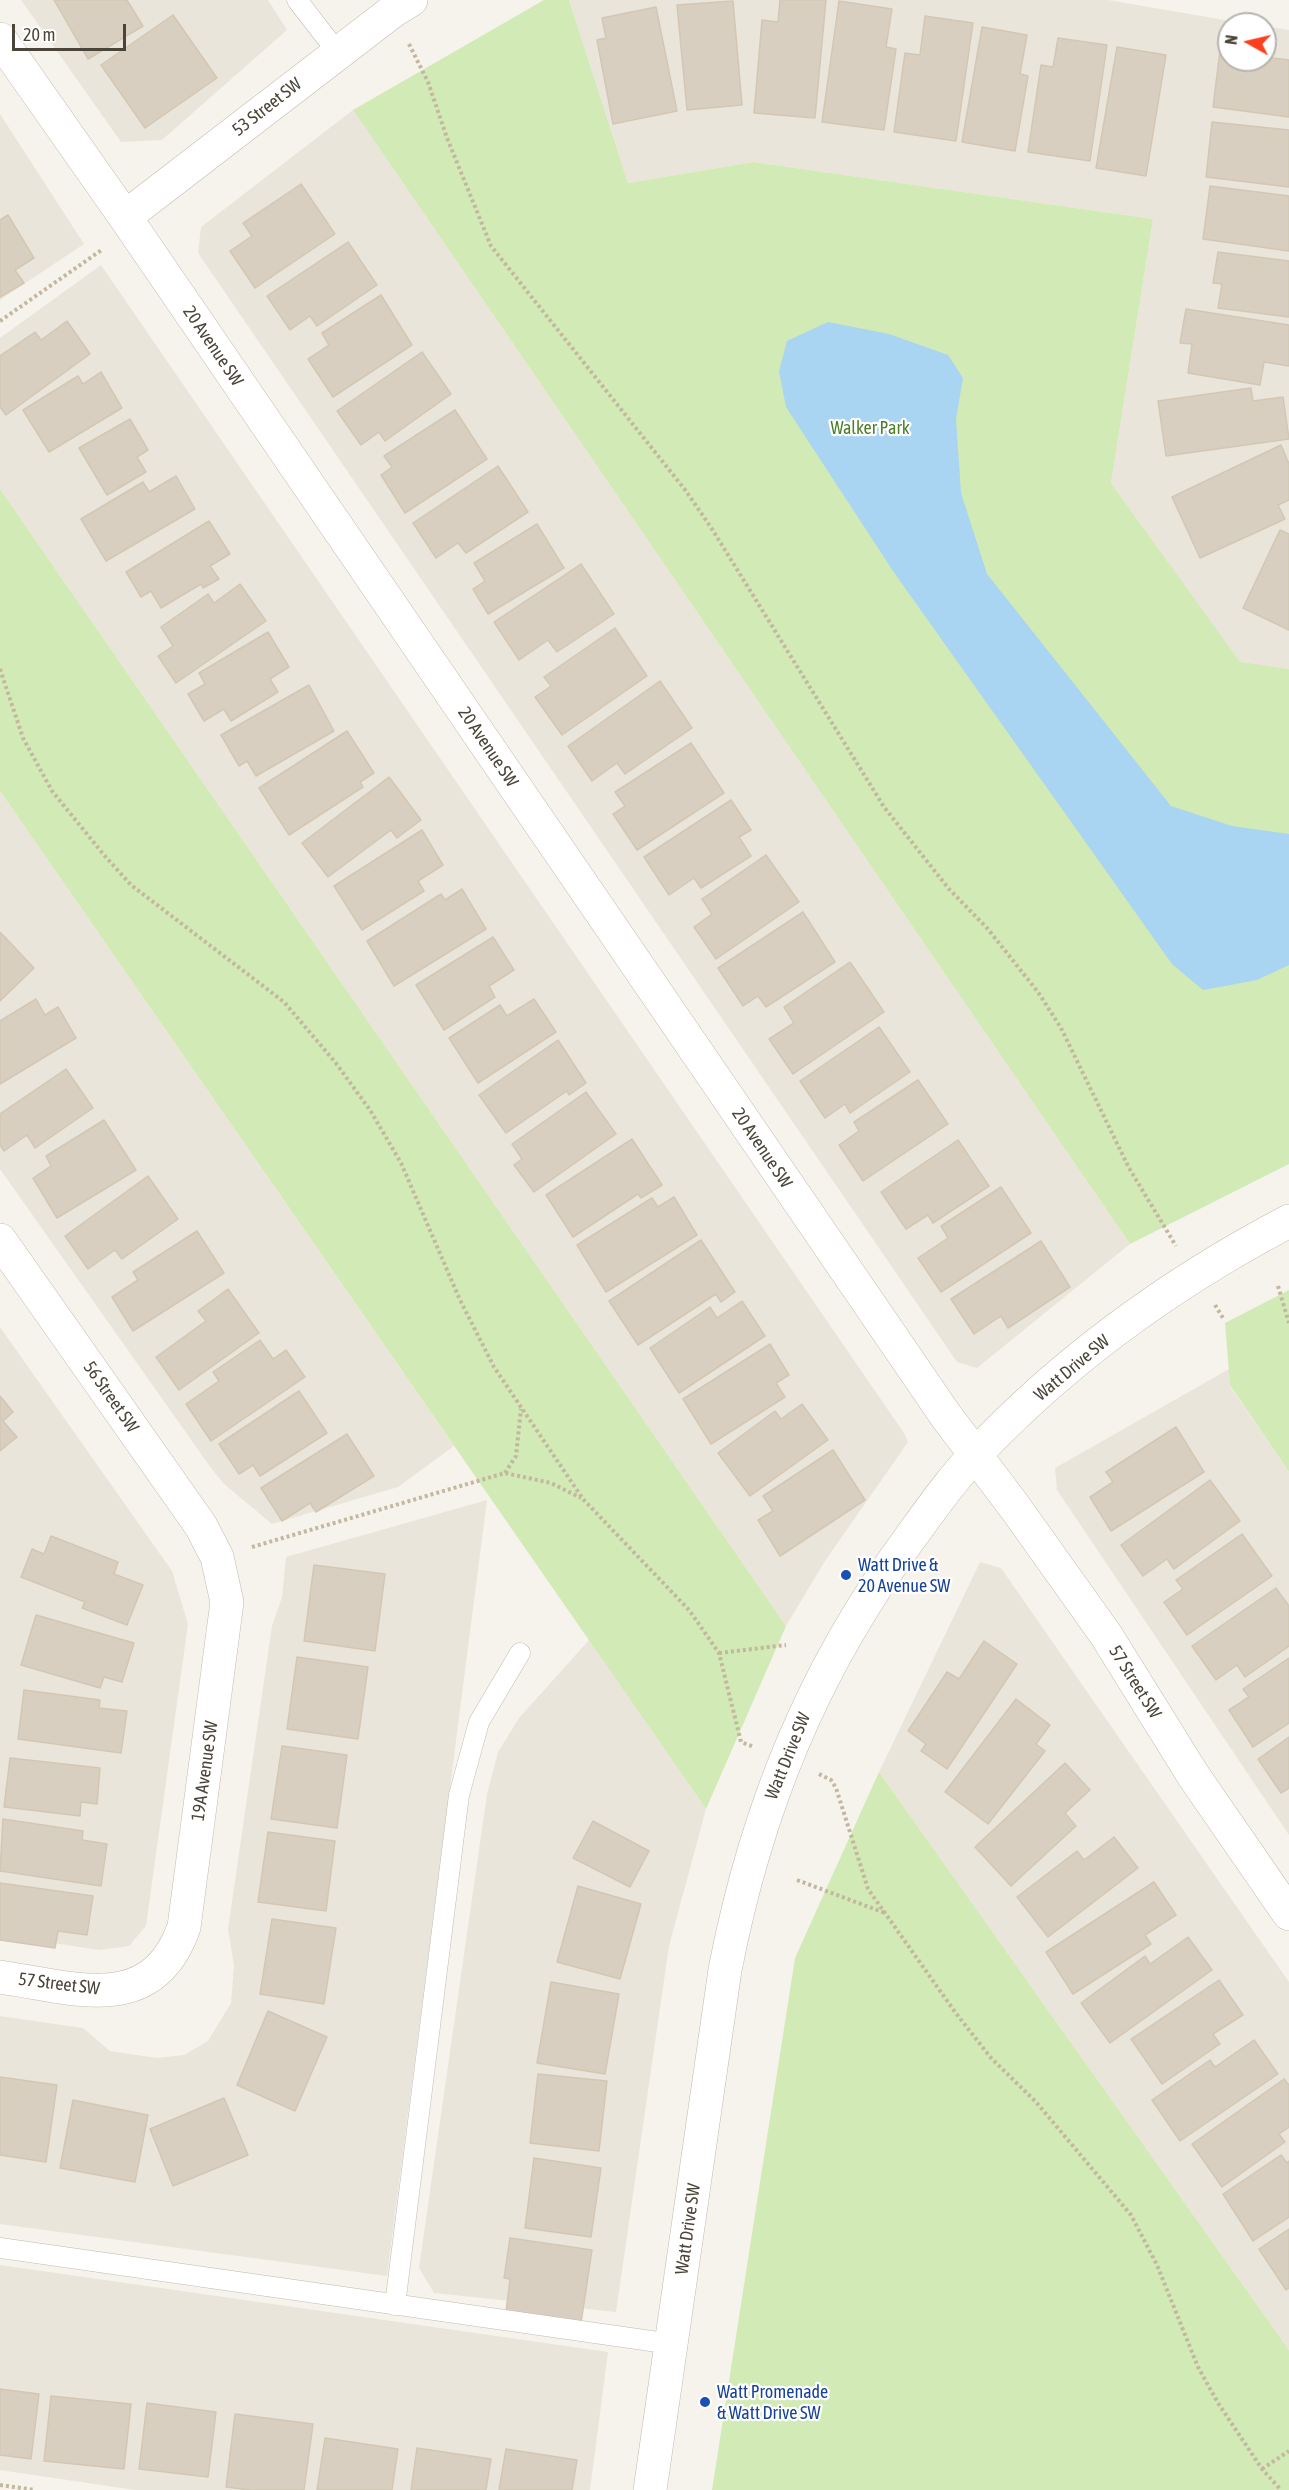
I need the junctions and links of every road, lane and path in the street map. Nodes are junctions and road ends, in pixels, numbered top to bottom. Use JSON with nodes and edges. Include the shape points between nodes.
{"nodes":[{"id":1,"x":297,"y":0,"type":"edge"},
{"id":2,"x":402,"y":5,"type":"edge"},
{"id":3,"x":0,"y":39,"type":"edge"},
{"id":4,"x":338,"y":53,"type":"junction"},
{"id":5,"x":125,"y":218,"type":"junction"},
{"id":6,"x":106,"y":247,"type":"dead end"},
{"id":7,"x":0,"y":321,"type":"edge"},
{"id":8,"x":0,"y":669,"type":"edge"},
{"id":9,"x":1289,"y":1221,"type":"edge"},
{"id":10,"x":0,"y":1240,"type":"edge"},
{"id":11,"x":1179,"y":1251,"type":"dead end"},
{"id":12,"x":1278,"y":1286,"type":"dead end"},
{"id":13,"x":1289,"y":1323,"type":"edge"},
{"id":14,"x":521,"y":1408,"type":"junction"},
{"id":15,"x":976,"y":1454,"type":"junction"},
{"id":16,"x":505,"y":1473,"type":"junction"},
{"id":17,"x":583,"y":1499,"type":"junction"},
{"id":18,"x":217,"y":1557,"type":"junction"},
{"id":19,"x":786,"y":1645,"type":"dead end"},
{"id":20,"x":520,"y":1653,"type":"dead end"},
{"id":21,"x":718,"y":1653,"type":"junction"},
{"id":22,"x":754,"y":1747,"type":"dead end"},
{"id":23,"x":816,"y":1773,"type":"dead end"},
{"id":24,"x":797,"y":1880,"type":"dead end"},
{"id":25,"x":886,"y":1913,"type":"junction"},
{"id":26,"x":1289,"y":1914,"type":"edge"},
{"id":27,"x":0,"y":1977,"type":"edge"},
{"id":28,"x":152,"y":1977,"type":"joint"},
{"id":29,"x":0,"y":2248,"type":"edge"},
{"id":30,"x":395,"y":2306,"type":"junction"},
{"id":31,"x":672,"y":2344,"type":"junction"},
{"id":32,"x":1289,"y":2451,"type":"edge"},
{"id":33,"x":1262,"y":2469,"type":"junction"},
{"id":34,"x":0,"y":2485,"type":"edge"},
{"id":35,"x":35,"y":2490,"type":"edge"},
{"id":36,"x":650,"y":2490,"type":"edge"},
{"id":37,"x":1281,"y":2490,"type":"edge"}],
"edges":[{"from":1,"to":4,"type":"lane"},
{"from":2,"to":4,"type":"street","name":"53 Street SW"},
{"from":2,"to":11,"type":"path","via":[[455,160],[491,246],[686,491],[884,807],[1038,992],[1061,1028],[1129,1168]]},
{"from":3,"to":5,"type":"street","name":"20 Avenue SW"},
{"from":4,"to":5,"type":"street","name":"53 Street SW"},
{"from":5,"to":15,"type":"street","name":"20 Avenue SW","via":[[932,1396]]},
{"from":6,"to":7,"type":"path"},
{"from":8,"to":14,"type":"path","via":[[23,738],[37,765],[52,791],[104,855],[131,885],[284,1002],[370,1110],[401,1162],[494,1367]]},
{"from":9,"to":15,"type":"street","name":"Watt Drive SW","via":[[1144,1309],[1037,1396]]},
{"from":10,"to":18,"type":"street","name":"56 Street SW","via":[[201,1526]]},
{"from":12,"to":13,"type":"path"},
{"from":14,"to":16,"type":"path","via":[[516,1456]]},
{"from":14,"to":17,"type":"path"},
{"from":15,"to":26,"type":"street","name":"57 Street SW","via":[[1106,1635],[1193,1775]]},
{"from":15,"to":31,"type":"street","name":"Watt Drive SW","via":[[893,1560],[852,1624],[813,1694],[767,1804],[738,1904],[725,1970]]},
{"from":16,"to":17,"type":"path","via":[[551,1483]]},
{"from":16,"to":18,"type":"path"},
{"from":17,"to":21,"type":"path","via":[[689,1610]]},
{"from":18,"to":28,"type":"street","name":"19A Avenue SW","via":[[227,1602],[225,1625],[184,1927],[177,1946]]},
{"from":19,"to":21,"type":"path"},
{"from":20,"to":30,"type":"lane","via":[[479,1722],[459,1795]]},
{"from":21,"to":22,"type":"path","via":[[741,1742]]},
{"from":23,"to":25,"type":"path","via":[[831,1780],[836,1788],[868,1889]]},
{"from":24,"to":25,"type":"path"},
{"from":25,"to":33,"type":"path","via":[[992,2058],[1036,2102],[1131,2214],[1157,2265],[1198,2367]]},
{"from":27,"to":28,"type":"street","name":"57 Street SW","via":[[99,1990],[116,1990]]},
{"from":29,"to":30,"type":"lane"},
{"from":30,"to":31,"type":"lane"},
{"from":31,"to":36,"type":"street","name":"Watt Drive SW"},
{"from":32,"to":33,"type":"path"},
{"from":33,"to":37,"type":"path"},
{"from":34,"to":35,"type":"path"}]}
